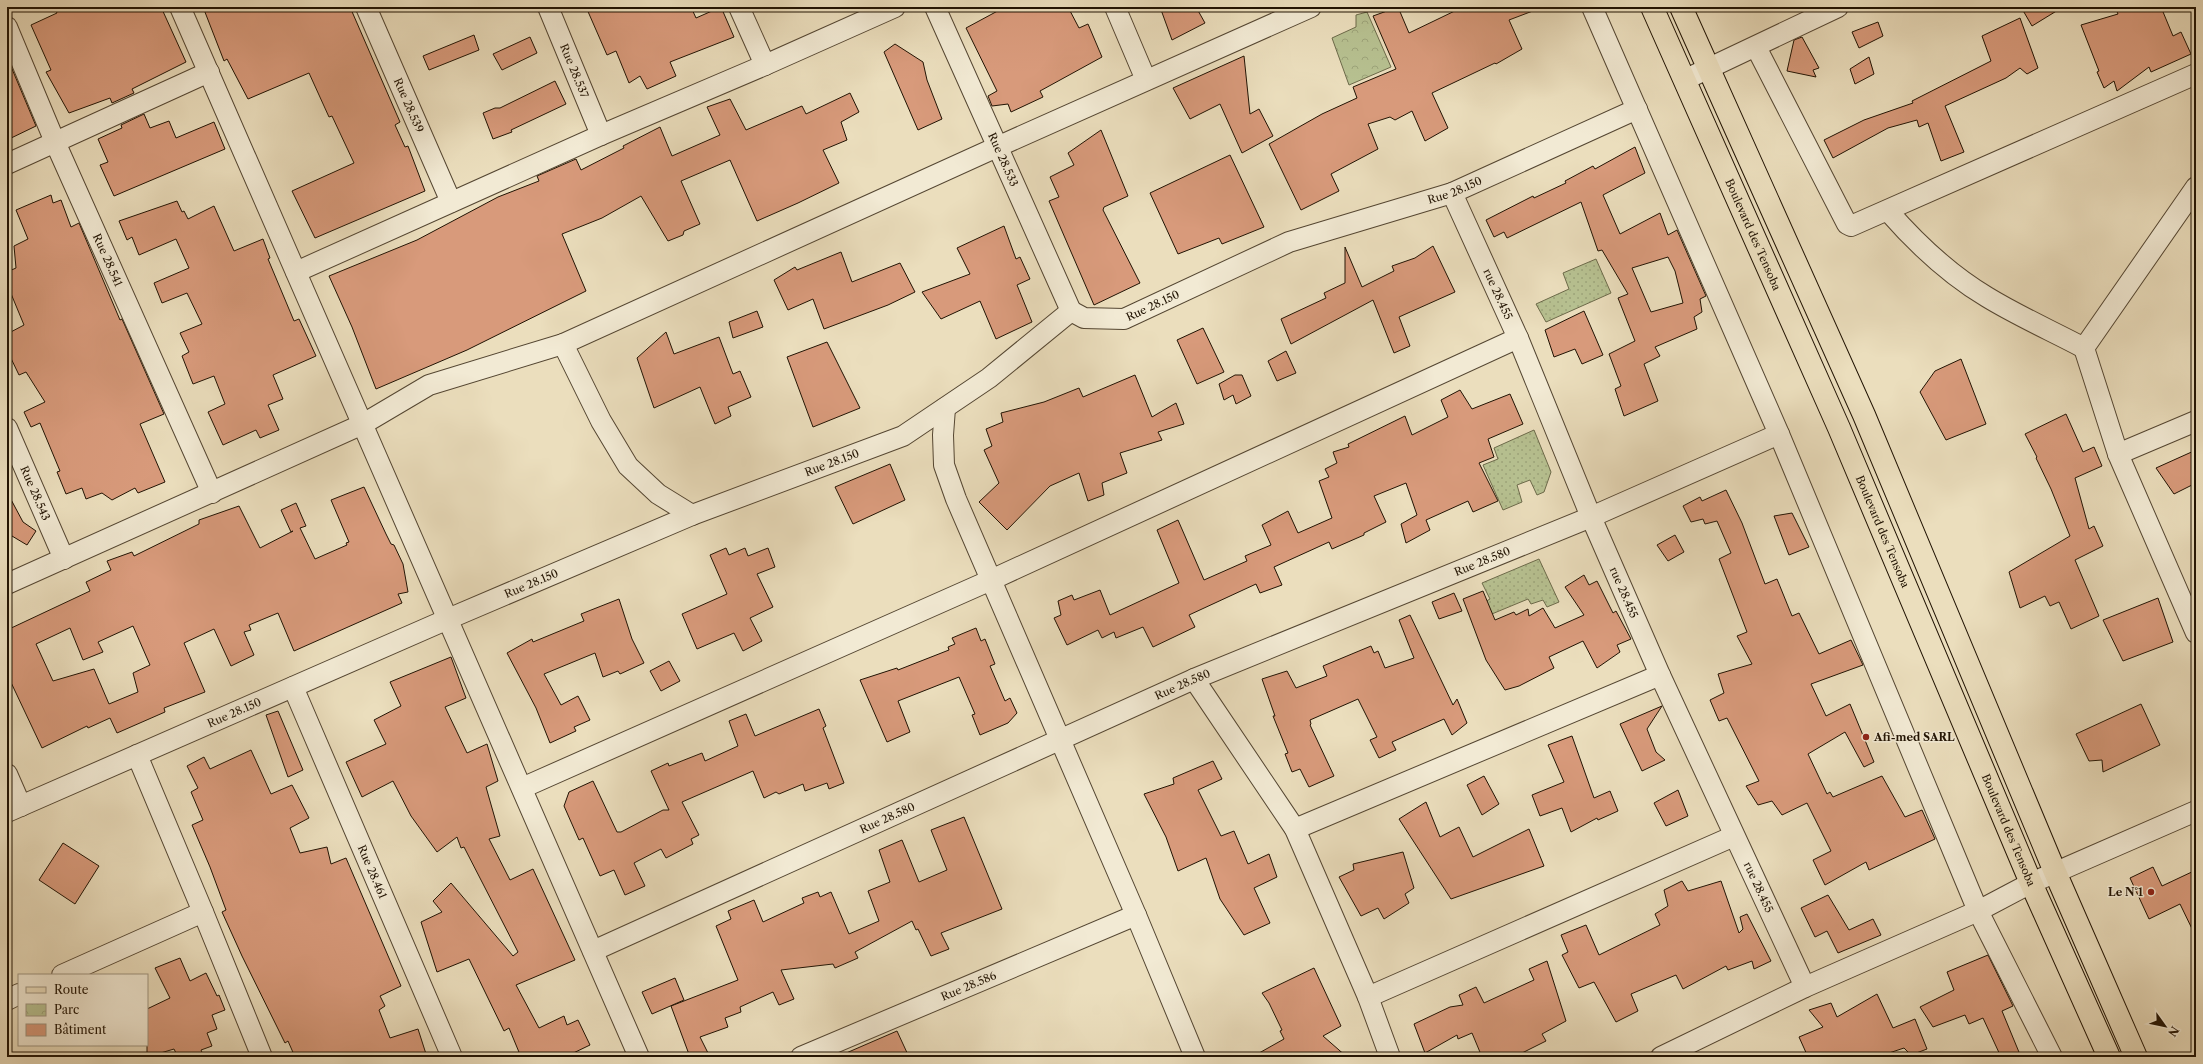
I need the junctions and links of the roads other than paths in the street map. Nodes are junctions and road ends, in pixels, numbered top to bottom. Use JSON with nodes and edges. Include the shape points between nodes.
{"nodes":[{"id":1,"x":180,"y":7,"type":"edge"},
{"id":2,"x":366,"y":7,"type":"edge"},
{"id":3,"x":548,"y":7,"type":"edge"},
{"id":4,"x":739,"y":7,"type":"edge"},
{"id":5,"x":895,"y":7,"type":"edge"},
{"id":6,"x":935,"y":7,"type":"edge"},
{"id":7,"x":1115,"y":7,"type":"edge"},
{"id":8,"x":1311,"y":7,"type":"edge"},
{"id":9,"x":1592,"y":7,"type":"edge"},
{"id":10,"x":1652,"y":7,"type":"edge"},
{"id":11,"x":1681,"y":7,"type":"edge"},
{"id":12,"x":1838,"y":7,"type":"edge"},
{"id":13,"x":7,"y":27,"type":"edge"},
{"id":14,"x":1756,"y":47,"type":"junction"},
{"id":15,"x":765,"y":66,"type":"junction"},
{"id":16,"x":1708,"y":70,"type":"junction"},
{"id":17,"x":209,"y":72,"type":"junction"},
{"id":18,"x":2196,"y":74,"type":"edge"},
{"id":19,"x":1146,"y":80,"type":"junction"},
{"id":20,"x":1684,"y":80,"type":"junction"},
{"id":21,"x":1637,"y":109,"type":"junction"},
{"id":22,"x":601,"y":135,"type":"junction"},
{"id":23,"x":55,"y":142,"type":"junction"},
{"id":24,"x":997,"y":146,"type":"junction"},
{"id":25,"x":7,"y":164,"type":"edge"},
{"id":26,"x":2196,"y":187,"type":"edge"},
{"id":27,"x":1452,"y":193,"type":"junction"},
{"id":28,"x":451,"y":202,"type":"junction"},
{"id":29,"x":1888,"y":211,"type":"junction"},
{"id":30,"x":296,"y":272,"type":"junction"},
{"id":31,"x":1071,"y":311,"type":"junction"},
{"id":32,"x":1518,"y":338,"type":"junction"},
{"id":33,"x":563,"y":344,"type":"junction"},
{"id":34,"x":2084,"y":348,"type":"junction"},
{"id":35,"x":946,"y":408,"type":"junction"},
{"id":36,"x":2196,"y":421,"type":"edge"},
{"id":37,"x":363,"y":424,"type":"junction"},
{"id":38,"x":7,"y":428,"type":"edge"},
{"id":39,"x":1779,"y":434,"type":"junction"},
{"id":40,"x":2118,"y":454,"type":"junction"},
{"id":41,"x":212,"y":493,"type":"junction"},
{"id":42,"x":692,"y":515,"type":"junction"},
{"id":43,"x":1591,"y":516,"type":"junction"},
{"id":44,"x":64,"y":559,"type":"junction"},
{"id":45,"x":991,"y":580,"type":"junction"},
{"id":46,"x":7,"y":584,"type":"edge"},
{"id":47,"x":448,"y":619,"type":"junction"},
{"id":48,"x":2196,"y":633,"type":"edge"},
{"id":49,"x":1660,"y":675,"type":"junction"},
{"id":50,"x":1194,"y":679,"type":"junction"},
{"id":51,"x":293,"y":687,"type":"junction"},
{"id":52,"x":1060,"y":741,"type":"junction"},
{"id":53,"x":137,"y":755,"type":"junction"},
{"id":54,"x":7,"y":774,"type":"edge"},
{"id":55,"x":522,"y":788,"type":"junction"},
{"id":56,"x":14,"y":809,"type":"edge"},
{"id":57,"x":2196,"y":811,"type":"edge"},
{"id":58,"x":1295,"y":829,"type":"junction"},
{"id":59,"x":1734,"y":836,"type":"junction"},
{"id":60,"x":2056,"y":872,"type":"junction"},
{"id":61,"x":2031,"y":883,"type":"junction"},
{"id":62,"x":1978,"y":911,"type":"junction"},
{"id":63,"x":203,"y":912,"type":"junction"},
{"id":64,"x":1136,"y":915,"type":"junction"},
{"id":65,"x":592,"y":951,"type":"junction"},
{"id":66,"x":64,"y":974,"type":"edge"},
{"id":67,"x":1805,"y":987,"type":"junction"},
{"id":68,"x":18,"y":994,"type":"edge"},
{"id":69,"x":1368,"y":997,"type":"junction"},
{"id":70,"x":7,"y":1000,"type":"edge"},
{"id":71,"x":262,"y":1057,"type":"edge"},
{"id":72,"x":452,"y":1057,"type":"edge"},
{"id":73,"x":639,"y":1057,"type":"edge"},
{"id":74,"x":801,"y":1057,"type":"edge"},
{"id":75,"x":1195,"y":1057,"type":"edge"},
{"id":76,"x":1390,"y":1057,"type":"edge"},
{"id":77,"x":1661,"y":1057,"type":"edge"},
{"id":78,"x":2052,"y":1057,"type":"edge"},
{"id":79,"x":2109,"y":1057,"type":"edge"},
{"id":80,"x":2136,"y":1057,"type":"edge"}],
"edges":[{"from":1,"to":17,"type":"street"},
{"from":2,"to":28,"type":"street","name":"Rue 28.539"},
{"from":3,"to":22,"type":"street","name":"Rue 28.537"},
{"from":4,"to":15,"type":"street"},
{"from":5,"to":15,"type":"street"},
{"from":6,"to":24,"type":"street","name":"Rue 28.533"},
{"from":7,"to":19,"type":"street"},
{"from":8,"to":19,"type":"street"},
{"from":9,"to":21,"type":"street"},
{"from":10,"to":20,"type":"main road","name":"Boulevard des Tensoba"},
{"from":11,"to":16,"type":"main road"},
{"from":12,"to":14,"type":"street"},
{"from":13,"to":23,"type":"street","name":"Rue 28.541"},
{"from":14,"to":16,"type":"street"},
{"from":14,"to":29,"type":"street","via":[[1847,224],[1856,225]]},
{"from":15,"to":22,"type":"street"},
{"from":16,"to":20,"type":"street"},
{"from":16,"to":60,"type":"main road","via":[[1864,415]]},
{"from":17,"to":23,"type":"street"},
{"from":17,"to":30,"type":"street"},
{"from":18,"to":29,"type":"street"},
{"from":19,"to":24,"type":"street"},
{"from":20,"to":61,"type":"main road","name":"Boulevard des Tensoba","via":[[1839,428]]},
{"from":21,"to":27,"type":"street","name":"Rue 28.150"},
{"from":21,"to":39,"type":"street"},
{"from":22,"to":28,"type":"street"},
{"from":23,"to":25,"type":"street"},
{"from":23,"to":41,"type":"street","name":"Rue 28.541"},
{"from":24,"to":31,"type":"street","name":"Rue 28.533"},
{"from":24,"to":33,"type":"street"},
{"from":26,"to":34,"type":"street"},
{"from":27,"to":31,"type":"street","name":"Rue 28.150","via":[[1289,242],[1124,319],[1084,318]]},
{"from":27,"to":32,"type":"street","name":"rue 28.455"},
{"from":28,"to":30,"type":"street"},
{"from":29,"to":34,"type":"street","via":[[1908,234],[1958,277],[1981,293]]},
{"from":30,"to":37,"type":"street"},
{"from":31,"to":35,"type":"street","name":"Rue 28.150","via":[[989,378]]},
{"from":32,"to":43,"type":"street","name":"rue 28.455"},
{"from":32,"to":45,"type":"street"},
{"from":33,"to":37,"type":"street","via":[[429,385]]},
{"from":33,"to":42,"type":"street","via":[[601,421],[628,466],[658,494]]},
{"from":34,"to":40,"type":"street"},
{"from":35,"to":42,"type":"street","name":"Rue 28.150","via":[[903,436]]},
{"from":35,"to":45,"type":"street","via":[[943,436],[944,465]]},
{"from":36,"to":40,"type":"street"},
{"from":37,"to":41,"type":"street"},
{"from":37,"to":47,"type":"street"},
{"from":38,"to":44,"type":"street","name":"Rue 28.543"},
{"from":39,"to":43,"type":"street","name":"Rue 28.580"},
{"from":39,"to":62,"type":"street"},
{"from":40,"to":48,"type":"street"},
{"from":41,"to":44,"type":"street"},
{"from":42,"to":47,"type":"street","name":"Rue 28.150"},
{"from":43,"to":49,"type":"street","name":"rue 28.455"},
{"from":43,"to":50,"type":"street","name":"Rue 28.580"},
{"from":44,"to":46,"type":"street"},
{"from":45,"to":52,"type":"street"},
{"from":45,"to":55,"type":"street"},
{"from":47,"to":51,"type":"street","name":"Rue 28.150"},
{"from":47,"to":55,"type":"street"},
{"from":49,"to":58,"type":"street"},
{"from":49,"to":59,"type":"street","name":"rue 28.455"},
{"from":50,"to":52,"type":"street","name":"Rue 28.580"},
{"from":50,"to":58,"type":"street"},
{"from":51,"to":53,"type":"street","name":"Rue 28.150"},
{"from":51,"to":72,"type":"street","name":"Rue 28.461"},
{"from":52,"to":64,"type":"street"},
{"from":52,"to":65,"type":"street","name":"Rue 28.580"},
{"from":53,"to":56,"type":"street","name":"Rue 28.150"},
{"from":53,"to":63,"type":"street"},
{"from":54,"to":56,"type":"street"},
{"from":55,"to":65,"type":"street"},
{"from":57,"to":60,"type":"street"},
{"from":58,"to":69,"type":"street"},
{"from":59,"to":67,"type":"street","name":"rue 28.455"},
{"from":59,"to":69,"type":"street"},
{"from":60,"to":61,"type":"street"},
{"from":60,"to":80,"type":"main road"},
{"from":61,"to":62,"type":"street"},
{"from":61,"to":79,"type":"main road","name":"Boulevard des Tensoba"},
{"from":62,"to":67,"type":"street"},
{"from":62,"to":78,"type":"street"},
{"from":63,"to":66,"type":"street"},
{"from":63,"to":71,"type":"street"},
{"from":64,"to":74,"type":"street","name":"Rue 28.586"},
{"from":64,"to":75,"type":"street"},
{"from":65,"to":73,"type":"street"},
{"from":67,"to":77,"type":"street"},
{"from":68,"to":70,"type":"street"},
{"from":69,"to":76,"type":"street"}]}
